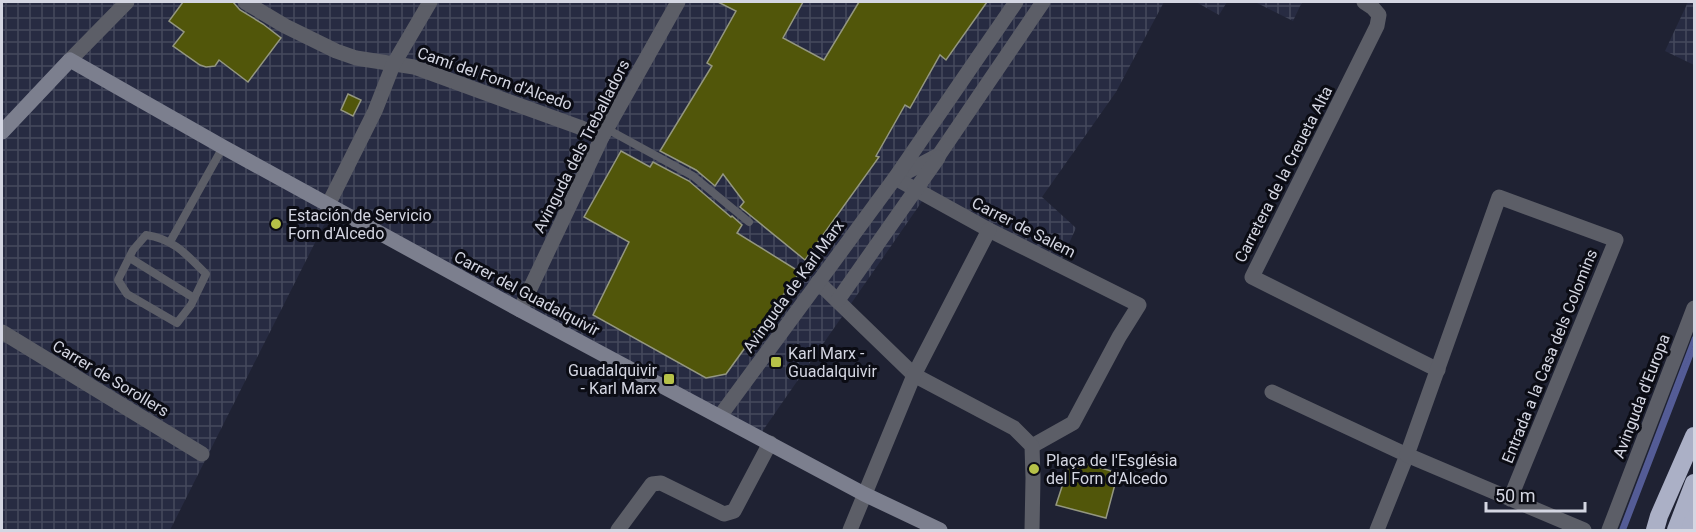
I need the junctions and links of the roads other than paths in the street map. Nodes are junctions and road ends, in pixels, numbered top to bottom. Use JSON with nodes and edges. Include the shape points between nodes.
{"nodes":[{"id":1,"x":127,"y":2,"type":"edge"},
{"id":2,"x":244,"y":2,"type":"edge"},
{"id":3,"x":430,"y":2,"type":"edge"},
{"id":4,"x":678,"y":2,"type":"edge"},
{"id":5,"x":1016,"y":2,"type":"edge"},
{"id":6,"x":1043,"y":2,"type":"edge"},
{"id":7,"x":1364,"y":2,"type":"edge"},
{"id":8,"x":70,"y":60,"type":"junction"},
{"id":9,"x":393,"y":65,"type":"junction"},
{"id":10,"x":2,"y":132,"type":"edge"},
{"id":11,"x":604,"y":133,"type":"junction"},
{"id":12,"x":223,"y":147,"type":"junction"},
{"id":13,"x":939,"y":155,"type":"junction"},
{"id":14,"x":895,"y":178,"type":"junction"},
{"id":15,"x":915,"y":190,"type":"junction"},
{"id":16,"x":328,"y":206,"type":"junction"},
{"id":17,"x":749,"y":222,"type":"dead end"},
{"id":18,"x":989,"y":230,"type":"junction"},
{"id":19,"x":170,"y":242,"type":"junction"},
{"id":20,"x":130,"y":258,"type":"junction"},
{"id":21,"x":818,"y":282,"type":"junction"},
{"id":22,"x":194,"y":298,"type":"junction"},
{"id":23,"x":838,"y":300,"type":"junction"},
{"id":24,"x":1695,"y":308,"type":"edge"},
{"id":25,"x":520,"y":310,"type":"junction"},
{"id":26,"x":2,"y":332,"type":"edge"},
{"id":27,"x":1438,"y":370,"type":"junction"},
{"id":28,"x":914,"y":375,"type":"junction"},
{"id":29,"x":1272,"y":392,"type":"dead end"},
{"id":30,"x":720,"y":416,"type":"junction"},
{"id":31,"x":1695,"y":436,"type":"edge"},
{"id":32,"x":770,"y":443,"type":"junction"},
{"id":33,"x":1032,"y":446,"type":"junction"},
{"id":34,"x":202,"y":454,"type":"dead end"},
{"id":35,"x":1407,"y":455,"type":"junction"},
{"id":36,"x":1695,"y":483,"type":"edge"},
{"id":37,"x":864,"y":494,"type":"junction"},
{"id":38,"x":1510,"y":500,"type":"junction"},
{"id":39,"x":1695,"y":519,"type":"edge"},
{"id":40,"x":1655,"y":526,"type":"edge"},
{"id":41,"x":618,"y":531,"type":"edge"},
{"id":42,"x":850,"y":531,"type":"edge"},
{"id":43,"x":940,"y":531,"type":"edge"},
{"id":44,"x":1032,"y":531,"type":"edge"},
{"id":45,"x":1377,"y":531,"type":"edge"},
{"id":46,"x":1584,"y":531,"type":"edge"},
{"id":47,"x":1609,"y":531,"type":"edge"},
{"id":48,"x":1676,"y":531,"type":"edge"},
{"id":49,"x":1690,"y":531,"type":"edge"}],
"edges":[{"from":1,"to":8,"type":"street"},
{"from":2,"to":9,"type":"street","name":"Camí del Forn d'Alcedo","via":[[336,51]]},
{"from":3,"to":9,"type":"street"},
{"from":4,"to":11,"type":"street","name":"Avinguda dels Treballadors"},
{"from":5,"to":14,"type":"street","name":"Avinguda de Karl Marx"},
{"from":6,"to":13,"type":"street","name":"Avinguda de Karl Marx"},
{"from":7,"to":27,"type":"street","name":"Carretera de la Creueta Alta","via":[[1379,15],[1377,26],[1252,277]]},
{"from":8,"to":10,"type":"street"},
{"from":8,"to":12,"type":"street","name":"Carrer del Guadalquivir"},
{"from":9,"to":11,"type":"street","name":"Camí del Forn d'Alcedo","via":[[414,67]]},
{"from":9,"to":16,"type":"street"},
{"from":11,"to":17,"type":"lane","name":"Camí del Forn d'Alcedo","via":[[693,176]]},
{"from":11,"to":25,"type":"street","name":"Avinguda dels Treballadors"},
{"from":12,"to":16,"type":"street","name":"Carrer del Guadalquivir"},
{"from":12,"to":19,"type":"lane"},
{"from":13,"to":14,"type":"street","name":"Avinguda de Karl Marx"},
{"from":13,"to":15,"type":"street","name":"Avinguda de Karl Marx"},
{"from":14,"to":15,"type":"street","name":"Carrer de Salem"},
{"from":14,"to":21,"type":"street","name":"Avinguda de Karl Marx"},
{"from":15,"to":18,"type":"street","name":"Carrer de Salem"},
{"from":15,"to":23,"type":"street","name":"Avinguda de Karl Marx"},
{"from":16,"to":25,"type":"street","name":"Carrer del Guadalquivir"},
{"from":18,"to":28,"type":"street"},
{"from":18,"to":33,"type":"street","name":"Carrer de Salem","via":[[1139,305],[1072,423]]},
{"from":19,"to":20,"type":"lane","via":[[146,235]]},
{"from":19,"to":22,"type":"lane","via":[[206,274]]},
{"from":20,"to":22,"type":"lane"},
{"from":20,"to":22,"type":"lane","via":[[118,280],[127,294],[177,323]]},
{"from":21,"to":23,"type":"street"},
{"from":21,"to":30,"type":"street","name":"Avinguda de Karl Marx"},
{"from":23,"to":28,"type":"street"},
{"from":24,"to":47,"type":"street","name":"Avinguda d'Europa"},
{"from":25,"to":30,"type":"street","name":"Carrer del Guadalquivir"},
{"from":26,"to":34,"type":"street","name":"Carrer de Sorollers"},
{"from":27,"to":35,"type":"street"},
{"from":27,"to":38,"type":"street","name":"Entrada a la Casa dels Colomins","via":[[1499,197],[1616,240]]},
{"from":28,"to":33,"type":"street","via":[[1014,428]]},
{"from":28,"to":37,"type":"street"},
{"from":29,"to":35,"type":"street"},
{"from":30,"to":32,"type":"street","name":"Carrer del Guadalquivir"},
{"from":31,"to":40,"type":"highway"},
{"from":32,"to":37,"type":"street","name":"Carrer del Guadalquivir"},
{"from":32,"to":41,"type":"street","via":[[734,511],[724,514],[660,483],[652,484]]},
{"from":33,"to":44,"type":"street"},
{"from":35,"to":38,"type":"street"},
{"from":35,"to":45,"type":"street"},
{"from":36,"to":48,"type":"highway"},
{"from":37,"to":42,"type":"street"},
{"from":37,"to":43,"type":"street","name":"Carrer del Guadalquivir"},
{"from":38,"to":46,"type":"street"},
{"from":39,"to":49,"type":"highway"}]}
